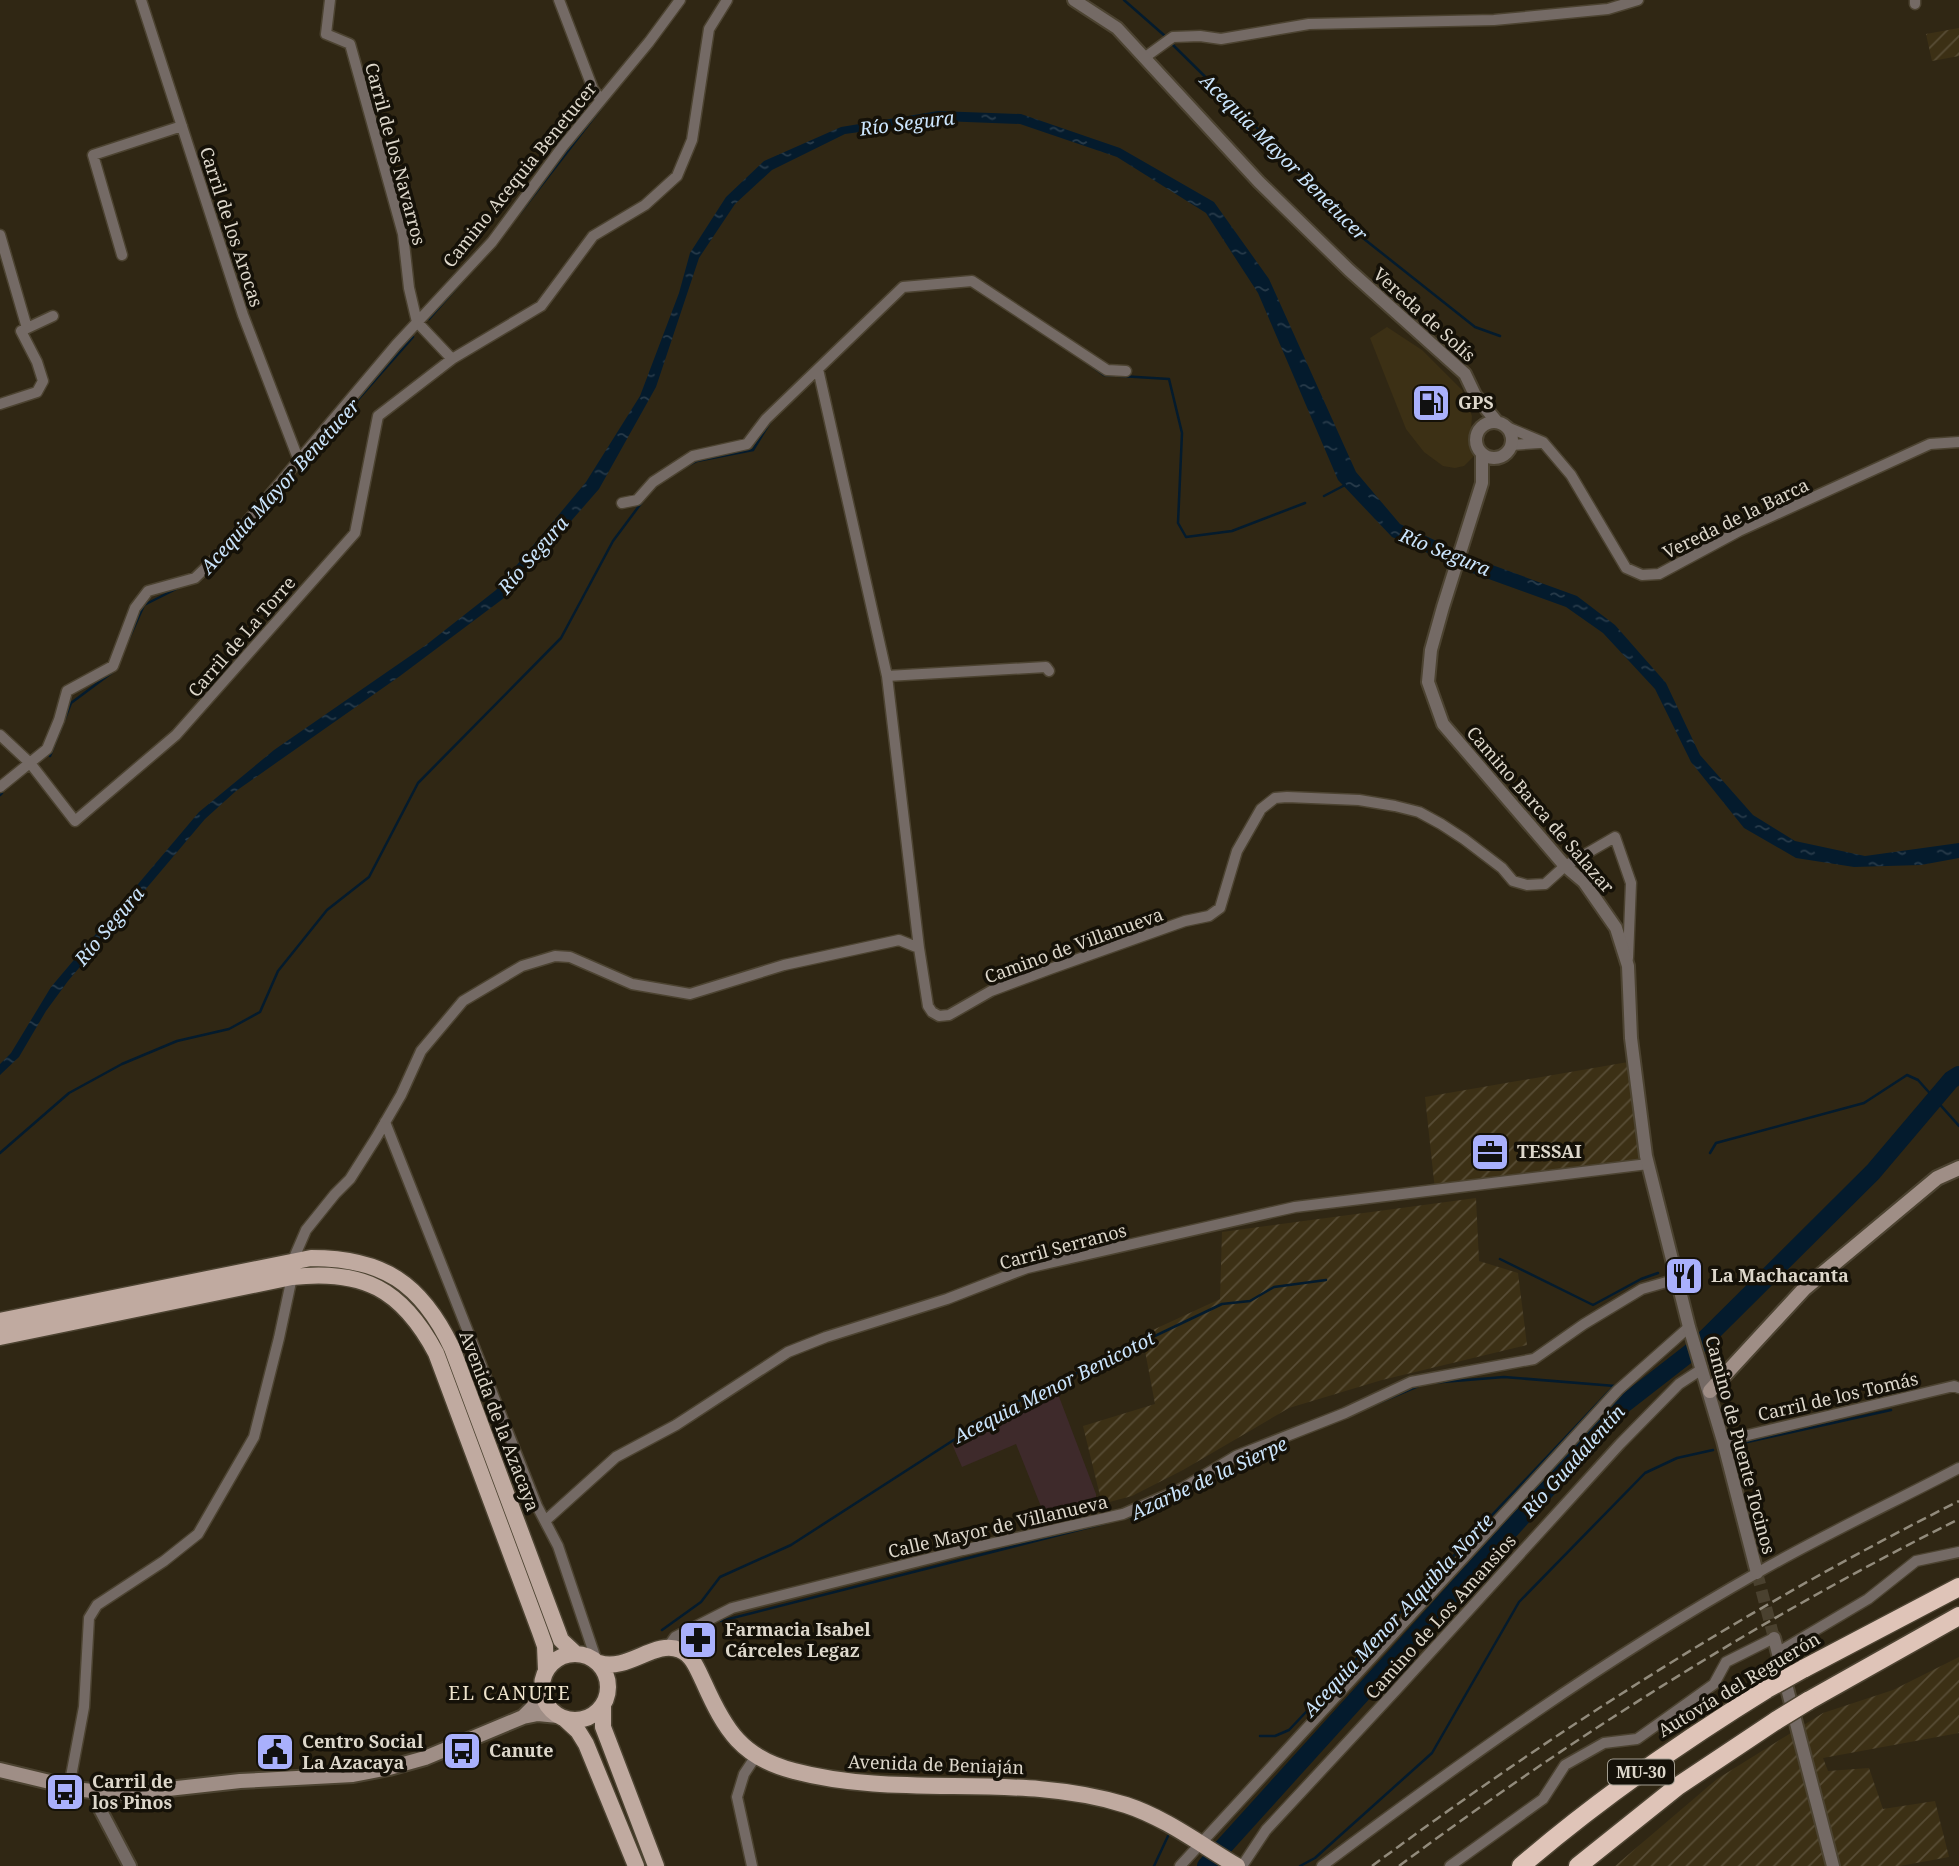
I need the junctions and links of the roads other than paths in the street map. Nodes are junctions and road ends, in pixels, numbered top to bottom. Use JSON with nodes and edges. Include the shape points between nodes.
{"nodes":[{"id":1,"x":141,"y":0,"type":"edge"},
{"id":2,"x":330,"y":0,"type":"edge"},
{"id":3,"x":559,"y":0,"type":"edge"},
{"id":4,"x":680,"y":0,"type":"edge"},
{"id":5,"x":727,"y":0,"type":"edge"},
{"id":6,"x":1074,"y":0,"type":"edge"},
{"id":7,"x":1638,"y":0,"type":"edge"},
{"id":8,"x":1144,"y":58,"type":"junction"},
{"id":9,"x":601,"y":100,"type":"junction"},
{"id":10,"x":183,"y":127,"type":"junction"},
{"id":11,"x":0,"y":235,"type":"edge"},
{"id":12,"x":121,"y":255,"type":"dead end"},
{"id":13,"x":53,"y":316,"type":"dead end"},
{"id":14,"x":417,"y":322,"type":"junction"},
{"id":15,"x":27,"y":328,"type":"junction"},
{"id":16,"x":452,"y":359,"type":"junction"},
{"id":17,"x":818,"y":369,"type":"junction"},
{"id":18,"x":1126,"y":371,"type":"dead end"},
{"id":19,"x":1475,"y":396,"type":"junction"},
{"id":20,"x":0,"y":404,"type":"edge"},
{"id":21,"x":1502,"y":425,"type":"junction"},
{"id":22,"x":1480,"y":427,"type":"junction"},
{"id":23,"x":1543,"y":442,"type":"junction"},
{"id":24,"x":1959,"y":442,"type":"edge"},
{"id":25,"x":1511,"y":444,"type":"junction"},
{"id":26,"x":1482,"y":454,"type":"junction"},
{"id":27,"x":1499,"y":457,"type":"junction"},
{"id":28,"x":299,"y":461,"type":"junction"},
{"id":29,"x":1482,"y":484,"type":"junction"},
{"id":30,"x":622,"y":503,"type":"dead end"},
{"id":31,"x":1049,"y":671,"type":"dead end"},
{"id":32,"x":887,"y":676,"type":"junction"},
{"id":33,"x":0,"y":736,"type":"edge"},
{"id":34,"x":30,"y":763,"type":"junction"},
{"id":35,"x":0,"y":787,"type":"edge"},
{"id":36,"x":1565,"y":866,"type":"junction"},
{"id":37,"x":919,"y":948,"type":"junction"},
{"id":38,"x":1628,"y":964,"type":"junction"},
{"id":39,"x":385,"y":1122,"type":"junction"},
{"id":40,"x":1648,"y":1164,"type":"junction"},
{"id":41,"x":1959,"y":1168,"type":"edge"},
{"id":42,"x":293,"y":1260,"type":"junction"},
{"id":43,"x":292,"y":1277,"type":"junction"},
{"id":44,"x":1677,"y":1279,"type":"junction"},
{"id":45,"x":0,"y":1321,"type":"edge"},
{"id":46,"x":1689,"y":1328,"type":"junction"},
{"id":47,"x":0,"y":1337,"type":"edge"},
{"id":48,"x":1702,"y":1369,"type":"junction"},
{"id":49,"x":1959,"y":1388,"type":"edge"},
{"id":50,"x":1710,"y":1391,"type":"junction"},
{"id":51,"x":1723,"y":1441,"type":"junction"},
{"id":52,"x":1959,"y":1468,"type":"edge"},
{"id":53,"x":545,"y":1521,"type":"junction"},
{"id":54,"x":1959,"y":1552,"type":"edge"},
{"id":55,"x":1757,"y":1573,"type":"junction"},
{"id":56,"x":1959,"y":1587,"type":"edge"},
{"id":57,"x":1959,"y":1616,"type":"edge"},
{"id":58,"x":1774,"y":1639,"type":"joint"},
{"id":59,"x":668,"y":1647,"type":"junction"},
{"id":60,"x":1777,"y":1653,"type":"junction"},
{"id":61,"x":576,"y":1654,"type":"junction"},
{"id":62,"x":638,"y":1658,"type":"junction"},
{"id":63,"x":598,"y":1662,"type":"junction"},
{"id":64,"x":544,"y":1677,"type":"junction"},
{"id":65,"x":606,"y":1699,"type":"junction"},
{"id":66,"x":523,"y":1717,"type":"junction"},
{"id":67,"x":562,"y":1718,"type":"junction"},
{"id":68,"x":756,"y":1756,"type":"junction"},
{"id":69,"x":0,"y":1770,"type":"edge"},
{"id":70,"x":69,"y":1787,"type":"junction"},
{"id":71,"x":99,"y":1793,"type":"junction"},
{"id":72,"x":1202,"y":1845,"type":"junction"},
{"id":73,"x":1237,"y":1865,"type":"edge"},
{"id":74,"x":130,"y":1866,"type":"edge"},
{"id":75,"x":636,"y":1866,"type":"edge"},
{"id":76,"x":656,"y":1866,"type":"edge"},
{"id":77,"x":752,"y":1866,"type":"edge"},
{"id":78,"x":1180,"y":1866,"type":"edge"},
{"id":79,"x":1322,"y":1866,"type":"edge"},
{"id":80,"x":1450,"y":1866,"type":"edge"},
{"id":81,"x":1521,"y":1866,"type":"edge"},
{"id":82,"x":1578,"y":1866,"type":"edge"},
{"id":83,"x":1833,"y":1866,"type":"edge"}],
"edges":[{"from":1,"to":10,"type":"street","name":"Carril de los Arocas"},
{"from":2,"to":14,"type":"street","name":"Carril de los Navarros","via":[[326,34],[350,44],[401,225]]},
{"from":3,"to":9,"type":"street"},
{"from":4,"to":9,"type":"street","name":"Camino Acequia Benetucer"},
{"from":5,"to":16,"type":"street","via":[[709,29],[692,140],[677,176],[645,205],[593,236],[541,306]]},
{"from":6,"to":8,"type":"street","name":"Vereda de Solís","via":[[1117,28]]},
{"from":7,"to":8,"type":"street","via":[[1608,9],[1494,20],[1309,24],[1221,39],[1173,37]]},
{"from":8,"to":19,"type":"street","name":"Vereda de Solís","via":[[1289,211],[1465,374]]},
{"from":9,"to":14,"type":"street","name":"Camino Acequia Benetucer","via":[[492,242]]},
{"from":10,"to":12,"type":"street","via":[[93,155]]},
{"from":10,"to":28,"type":"street","name":"Carril de los Arocas","via":[[243,315]]},
{"from":11,"to":15,"type":"street"},
{"from":13,"to":15,"type":"street"},
{"from":14,"to":16,"type":"street"},
{"from":14,"to":28,"type":"street","name":"Camino Acequia Benetucer"},
{"from":15,"to":20,"type":"street","via":[[21,331],[43,381],[37,392]]},
{"from":16,"to":34,"type":"street","name":"Carril de La Torre","via":[[378,416],[355,533],[176,735],[75,821]]},
{"from":17,"to":18,"type":"street","via":[[903,287],[972,281],[1107,370]]},
{"from":17,"to":30,"type":"street","via":[[747,444],[693,456],[653,482],[637,500]]},
{"from":17,"to":32,"type":"street"},
{"from":19,"to":21,"type":"street","name":"Vereda de Solís"},
{"from":19,"to":22,"type":"street","name":"Vereda de Solís"},
{"from":21,"to":22,"type":"street"},
{"from":21,"to":23,"type":"street"},
{"from":21,"to":25,"type":"street","via":[[1511,433]]},
{"from":22,"to":26,"type":"street","via":[[1475,442]]},
{"from":23,"to":24,"type":"street","name":"Vereda de la Barca","via":[[1570,475],[1626,568],[1642,575],[1660,574],[1739,531],[1930,444]]},
{"from":23,"to":25,"type":"street"},
{"from":25,"to":27,"type":"street"},
{"from":26,"to":27,"type":"street"},
{"from":26,"to":29,"type":"street","name":"Camino Barca de Salazar"},
{"from":27,"to":29,"type":"street","name":"Camino Barca de Salazar"},
{"from":28,"to":34,"type":"street","name":"Camino Acequia Benetucer","via":[[195,578],[148,591],[135,608],[113,666],[67,691],[47,749]]},
{"from":29,"to":36,"type":"street","name":"Camino Barca de Salazar","via":[[1431,650],[1428,682],[1443,724]]},
{"from":31,"to":32,"type":"street","via":[[1046,667]]},
{"from":32,"to":37,"type":"street"},
{"from":33,"to":34,"type":"street","name":"Carril de La Torre"},
{"from":34,"to":35,"type":"street","name":"Camino Acequia Benetucer"},
{"from":36,"to":37,"type":"street","name":"Camino de Villanueva","via":[[1545,884],[1527,885],[1513,881],[1464,839],[1419,812],[1359,800],[1275,798],[1261,809],[1237,851],[1224,901],[1209,916],[1050,969],[939,1016],[928,1006]]},
{"from":36,"to":38,"type":"street","name":"Camino Barca de Salazar","via":[[1584,882],[1616,928]]},
{"from":36,"to":38,"type":"street","via":[[1615,836],[1631,883]]},
{"from":37,"to":39,"type":"street","via":[[899,940],[784,965],[690,994],[632,984],[570,957],[555,956],[522,966],[463,1001],[421,1052]]},
{"from":38,"to":40,"type":"street","name":"Camino Barca de Salazar","via":[[1630,1038]]},
{"from":39,"to":42,"type":"street","via":[[350,1180],[306,1230]]},
{"from":39,"to":53,"type":"street"},
{"from":40,"to":44,"type":"street","name":"Camino Barca de Salazar"},
{"from":40,"to":53,"type":"street","name":"Carril Serranos","via":[[1295,1208],[1027,1268],[788,1352],[677,1425],[616,1457]]},
{"from":41,"to":50,"type":"main road","via":[[1937,1178],[1804,1289]]},
{"from":42,"to":45,"type":"main road","name":"Avenida de la Azacaya"},
{"from":42,"to":61,"type":"main road","name":"Avenida de la Azacaya","via":[[336,1258],[377,1268],[406,1285],[431,1310],[452,1348],[561,1640]]},
{"from":43,"to":47,"type":"main road","name":"Avenida de la Azacaya"},
{"from":43,"to":64,"type":"main road","name":"Avenida de la Azacaya","via":[[334,1274],[370,1283],[402,1304],[426,1334],[545,1646]]},
{"from":43,"to":70,"type":"street","via":[[254,1437],[198,1534],[97,1605],[89,1618],[84,1707]]},
{"from":44,"to":46,"type":"street","name":"Camino Barca de Salazar"},
{"from":44,"to":59,"type":"street","name":"Calle Mayor de Villanueva","via":[[1642,1289],[1534,1359],[1411,1382],[1236,1456],[1183,1488],[1123,1514],[732,1608],[675,1637]]},
{"from":46,"to":48,"type":"street","name":"Camino de Puente Tocinos"},
{"from":46,"to":72,"type":"street","via":[[1618,1390]]},
{"from":48,"to":50,"type":"street","name":"Camino de Puente Tocinos"},
{"from":48,"to":73,"type":"street","name":"Camino de Los Amansios","via":[[1679,1384],[1620,1444]]},
{"from":49,"to":51,"type":"street","name":"Carril de los Tomás"},
{"from":50,"to":51,"type":"street","name":"Camino de Puente Tocinos"},
{"from":51,"to":55,"type":"street","name":"Camino de Puente Tocinos"},
{"from":52,"to":55,"type":"street"},
{"from":53,"to":63,"type":"street"},
{"from":54,"to":60,"type":"street","via":[[1916,1561],[1868,1599]]},
{"from":55,"to":79,"type":"street","via":[[1621,1655]]},
{"from":56,"to":81,"type":"highway","name":"Autovía del Reguerón","number":"MU-30","bridge":true,"via":[[1767,1689],[1657,1760]]},
{"from":57,"to":82,"type":"highway","number":"MU-30","bridge":true,"via":[[1777,1720],[1678,1786]]},
{"from":58,"to":60,"type":"street"},
{"from":58,"to":80,"type":"street","via":[[1726,1662],[1714,1684],[1637,1739],[1605,1743],[1565,1765],[1543,1799]]},
{"from":59,"to":62,"type":"main road"},
{"from":59,"to":68,"type":"main road","name":"Avenida de Beniaján","via":[[691,1657],[726,1727]]},
{"from":60,"to":83,"type":"street"},
{"from":61,"to":63,"type":"main road"},
{"from":61,"to":64,"type":"main road","via":[[559,1658]]},
{"from":62,"to":63,"type":"main road","via":[[613,1665]]},
{"from":62,"to":65,"type":"main road","via":[[618,1676]]},
{"from":63,"to":65,"type":"main road","via":[[607,1676]]},
{"from":64,"to":66,"type":"main road","via":[[534,1706]]},
{"from":64,"to":67,"type":"main road","via":[[547,1706]]},
{"from":65,"to":67,"type":"main road","via":[[586,1719]]},
{"from":65,"to":76,"type":"main road","via":[[603,1727]]},
{"from":66,"to":67,"type":"main road"},
{"from":66,"to":71,"type":"main road","via":[[425,1758],[368,1773]]},
{"from":67,"to":75,"type":"main road","via":[[586,1744]]},
{"from":68,"to":72,"type":"main road","name":"Avenida de Beniaján","via":[[793,1771],[849,1782],[1003,1786],[1075,1794],[1136,1809]]},
{"from":68,"to":77,"type":"street","via":[[737,1797]]},
{"from":69,"to":70,"type":"main road"},
{"from":70,"to":71,"type":"main road"},
{"from":71,"to":74,"type":"street","via":[[100,1809]]},
{"from":72,"to":73,"type":"main road","name":"Avenida de Beniaján"},
{"from":72,"to":78,"type":"street"}]}
